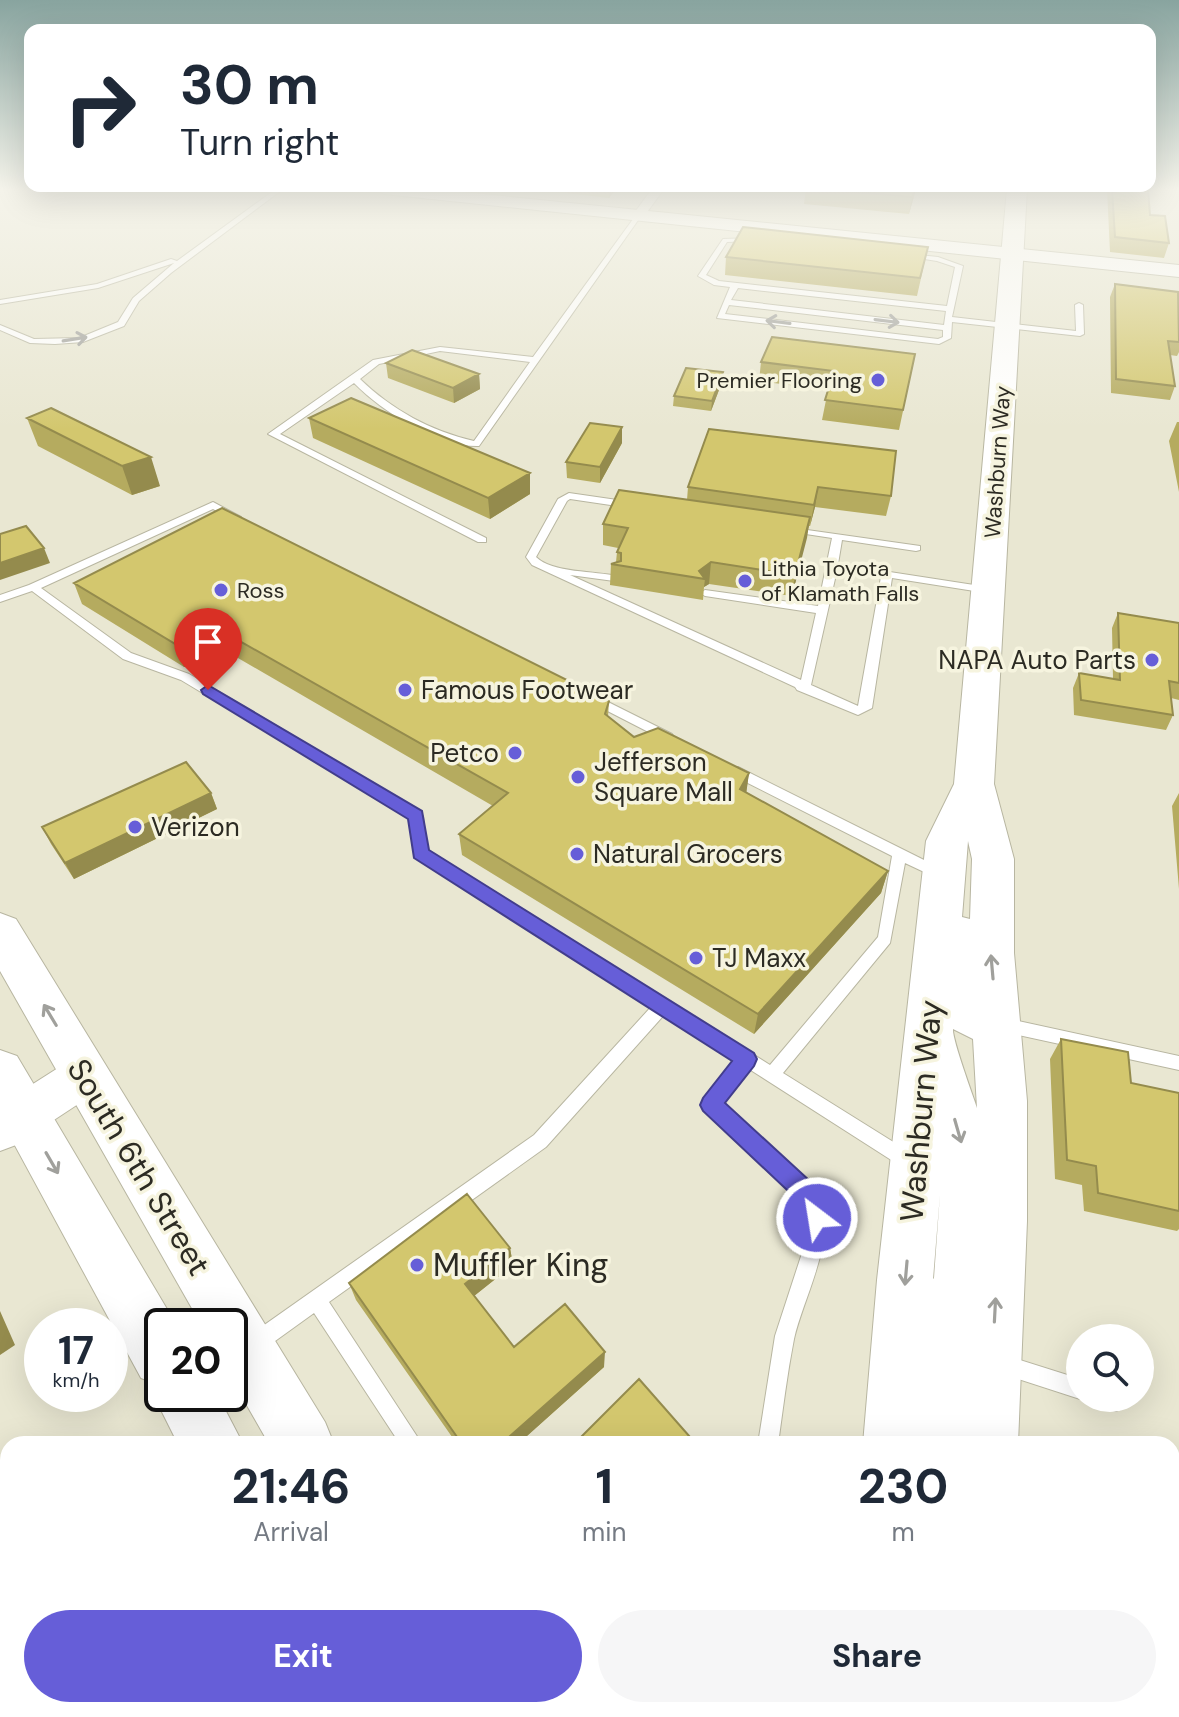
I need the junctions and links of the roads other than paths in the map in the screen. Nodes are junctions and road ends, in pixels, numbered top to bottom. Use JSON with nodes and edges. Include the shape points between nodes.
{"nodes":[{"id":1,"x":153,"y":269,"type":"edge"},
{"id":2,"x":172,"y":269,"type":"edge"},
{"id":3,"x":600,"y":269,"type":"edge"},
{"id":4,"x":706,"y":269,"type":"edge"},
{"id":5,"x":958,"y":269,"type":"edge"},
{"id":6,"x":1011,"y":269,"type":"edge"},
{"id":7,"x":138,"y":275,"type":"junction"},
{"id":8,"x":157,"y":281,"type":"junction"},
{"id":9,"x":735,"y":285,"type":"junction"},
{"id":10,"x":0,"y":302,"type":"edge"},
{"id":11,"x":727,"y":302,"type":"junction"},
{"id":12,"x":1079,"y":305,"type":"dead end"},
{"id":13,"x":950,"y":309,"type":"junction"},
{"id":14,"x":948,"y":323,"type":"junction"},
{"id":15,"x":1006,"y":325,"type":"junction"},
{"id":16,"x":0,"y":327,"type":"edge"},
{"id":17,"x":536,"y":360,"type":"junction"},
{"id":18,"x":355,"y":379,"type":"junction"},
{"id":19,"x":648,"y":508,"type":"edge"},
{"id":20,"x":241,"y":519,"type":"edge"},
{"id":21,"x":775,"y":527,"type":"edge"},
{"id":22,"x":838,"y":536,"type":"junction"},
{"id":23,"x":482,"y":540,"type":"dead end"},
{"id":24,"x":916,"y":548,"type":"dead end"},
{"id":25,"x":832,"y":566,"type":"junction"},
{"id":26,"x":553,"y":571,"type":"junction"},
{"id":27,"x":887,"y":575,"type":"junction"},
{"id":28,"x":614,"y":578,"type":"edge"},
{"id":29,"x":33,"y":587,"type":"junction"},
{"id":30,"x":988,"y":590,"type":"junction"},
{"id":31,"x":705,"y":593,"type":"edge"},
{"id":32,"x":0,"y":599,"type":"edge"},
{"id":33,"x":822,"y":610,"type":"junction"},
{"id":34,"x":801,"y":687,"type":"junction"},
{"id":35,"x":579,"y":691,"type":"edge"},
{"id":36,"x":677,"y":742,"type":"edge"},
{"id":37,"x":719,"y":763,"type":"edge"},
{"id":38,"x":974,"y":784,"type":"junction"},
{"id":39,"x":899,"y":854,"type":"junction"},
{"id":40,"x":944,"y":876,"type":"junction"},
{"id":41,"x":0,"y":931,"type":"edge"},
{"id":42,"x":662,"y":1006,"type":"junction"},
{"id":43,"x":997,"y":1023,"type":"junction"},
{"id":44,"x":929,"y":1029,"type":"junction"},
{"id":45,"x":747,"y":1059,"type":"junction"},
{"id":46,"x":1179,"y":1063,"type":"edge"},
{"id":47,"x":85,"y":1075,"type":"junction"},
{"id":48,"x":771,"y":1075,"type":"junction"},
{"id":49,"x":8,"y":1105,"type":"edge"},
{"id":50,"x":916,"y":1166,"type":"junction"},
{"id":51,"x":317,"y":1300,"type":"junction"},
{"id":52,"x":223,"y":1308,"type":"edge"},
{"id":53,"x":144,"y":1328,"type":"edge"},
{"id":54,"x":248,"y":1348,"type":"edge"},
{"id":55,"x":248,"y":1351,"type":"edge"},
{"id":56,"x":992,"y":1361,"type":"junction"},
{"id":57,"x":1066,"y":1385,"type":"edge"},
{"id":58,"x":193,"y":1412,"type":"edge"},
{"id":59,"x":207,"y":1436,"type":"edge"},
{"id":60,"x":298,"y":1436,"type":"edge"},
{"id":61,"x":407,"y":1436,"type":"edge"},
{"id":62,"x":769,"y":1436,"type":"edge"},
{"id":63,"x":895,"y":1436,"type":"edge"},
{"id":64,"x":939,"y":1436,"type":"edge"},
{"id":65,"x":987,"y":1436,"type":"edge"}],
"edges":[{"from":1,"to":7,"type":"lane"},
{"from":2,"to":8,"type":"lane"},
{"from":3,"to":17,"type":"lane"},
{"from":4,"to":9,"type":"lane","via":[[702,276]]},
{"from":5,"to":13,"type":"lane"},
{"from":6,"to":15,"type":"main road","name":"Washburn Way"},
{"from":7,"to":8,"type":"lane"},
{"from":7,"to":10,"type":"lane"},
{"from":16,"to":8,"type":"lane","one_way":true,"via":[[33,341],[102,333],[121,324]]},
{"from":9,"to":11,"type":"lane"},
{"from":9,"to":13,"type":"lane"},
{"from":11,"to":14,"type":"lane","one_way":true},
{"from":14,"to":11,"type":"lane","one_way":true,"via":[[947,338],[939,342],[720,316]]},
{"from":12,"to":15,"type":"lane","via":[[1080,334]]},
{"from":13,"to":14,"type":"lane"},
{"from":14,"to":15,"type":"lane"},
{"from":15,"to":30,"type":"main road","name":"Washburn Way"},
{"from":17,"to":18,"type":"lane","via":[[440,349],[376,362]]},
{"from":17,"to":18,"type":"lane","via":[[476,444],[447,439],[372,397]]},
{"from":18,"to":23,"type":"lane","via":[[273,434]]},
{"from":19,"to":26,"type":"lane","via":[[563,499],[531,557]]},
{"from":20,"to":29,"type":"lane","via":[[213,505]]},
{"from":21,"to":22,"type":"lane"},
{"from":22,"to":24,"type":"lane"},
{"from":22,"to":25,"type":"lane"},
{"from":25,"to":27,"type":"lane"},
{"from":25,"to":33,"type":"lane"},
{"from":26,"to":28,"type":"lane"},
{"from":26,"to":34,"type":"lane"},
{"from":27,"to":30,"type":"lane"},
{"from":27,"to":34,"type":"lane","via":[[866,708],[858,711]]},
{"from":29,"to":32,"type":"lane"},
{"from":29,"to":42,"type":"lane","via":[[127,656],[185,677],[411,812],[416,816],[420,853]]},
{"from":30,"to":38,"type":"main road","name":"Washburn Way"},
{"from":31,"to":33,"type":"lane"},
{"from":33,"to":34,"type":"lane","via":[[807,682]]},
{"from":35,"to":36,"type":"lane"},
{"from":37,"to":39,"type":"lane"},
{"from":38,"to":40,"type":"main road","name":"Washburn Way","via":[[947,841]]},
{"from":43,"to":38,"type":"main road","name":"Washburn Way","one_way":true,"via":[[991,953],[993,859]]},
{"from":39,"to":40,"type":"lane"},
{"from":39,"to":48,"type":"lane","via":[[885,939]]},
{"from":40,"to":43,"type":"main road","via":[[965,1012]]},
{"from":40,"to":44,"type":"main road","name":"Washburn Way"},
{"from":47,"to":41,"type":"main road","name":"South 6th Street","one_way":true},
{"from":42,"to":45,"type":"lane"},
{"from":42,"to":51,"type":"lane","via":[[540,1141]]},
{"from":43,"to":46,"type":"lane"},
{"from":56,"to":43,"type":"main road","name":"Washburn Way","one_way":true,"via":[[1002,1101]]},
{"from":44,"to":50,"type":"main road","name":"Washburn Way"},
{"from":44,"to":56,"type":"main road","one_way":true,"via":[[968,1168],[959,1351]]},
{"from":45,"to":48,"type":"lane"},
{"from":45,"to":62,"type":"lane","via":[[711,1105],[814,1201],[817,1218],[811,1260],[788,1323]]},
{"from":47,"to":49,"type":"street"},
{"from":47,"to":52,"type":"main road","name":"South 6th Street"},
{"from":48,"to":50,"type":"lane"},
{"from":49,"to":53,"type":"main road","one_way":true},
{"from":50,"to":63,"type":"main road","name":"Washburn Way","one_way":true},
{"from":50,"to":64,"type":"main road","via":[[936,1177],[945,1202],[933,1360]]},
{"from":51,"to":54,"type":"lane"},
{"from":51,"to":61,"type":"lane"},
{"from":55,"to":60,"type":"main road","name":"South 6th Street"},
{"from":56,"to":57,"type":"lane"},
{"from":56,"to":65,"type":"main road","name":"Washburn Way"},
{"from":58,"to":59,"type":"main road"}]}
